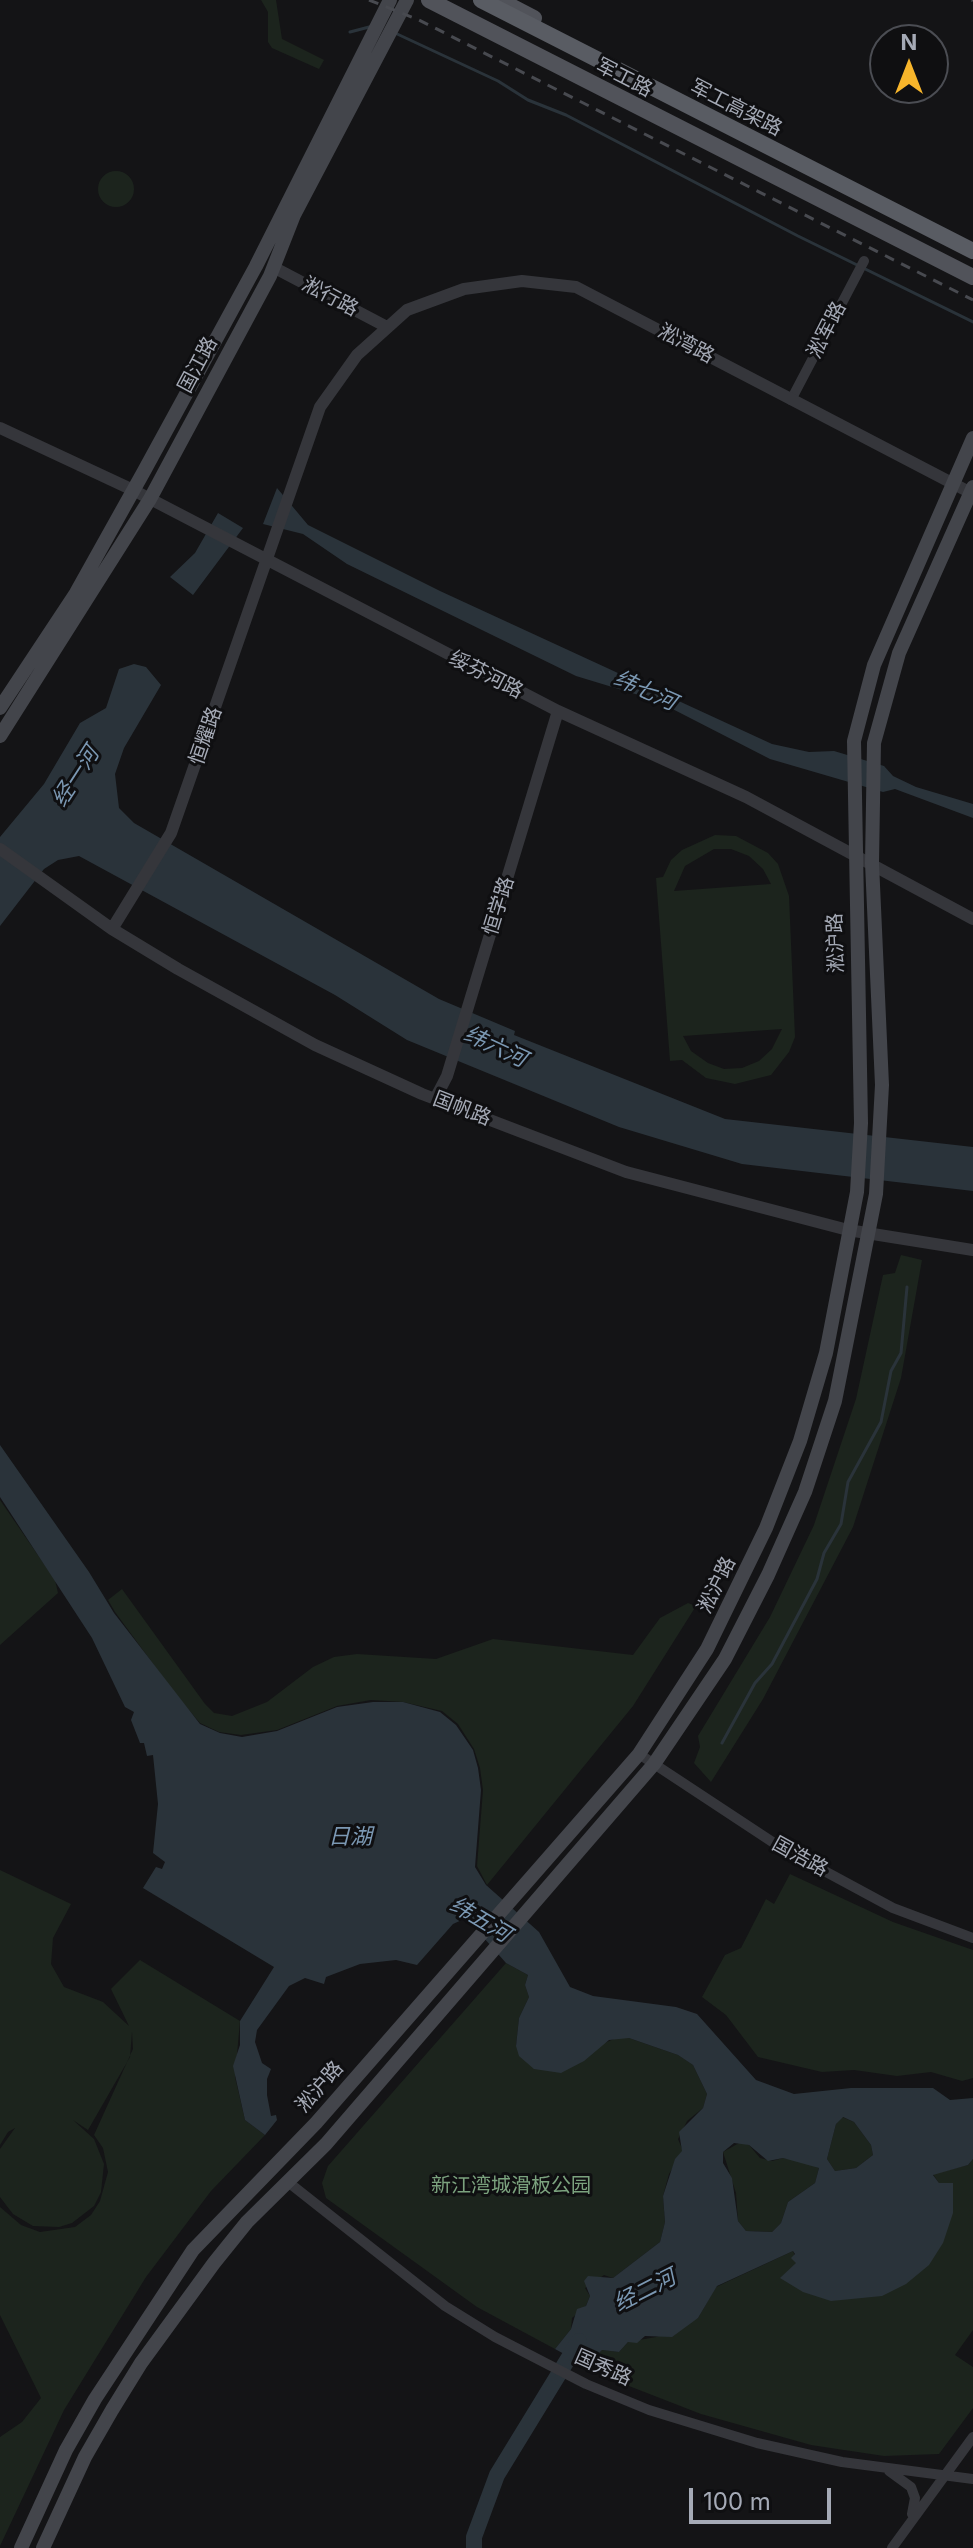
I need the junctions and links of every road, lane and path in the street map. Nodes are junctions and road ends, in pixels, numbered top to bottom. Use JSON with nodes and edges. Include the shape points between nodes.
{"nodes":[{"id":1,"x":390,"y":0,"type":"edge"},
{"id":2,"x":407,"y":0,"type":"edge"},
{"id":3,"x":429,"y":0,"type":"edge"},
{"id":4,"x":481,"y":0,"type":"edge"},
{"id":5,"x":499,"y":0,"type":"edge"},
{"id":6,"x":385,"y":23,"type":"junction"},
{"id":7,"x":378,"y":38,"type":"junction"},
{"id":8,"x":973,"y":243,"type":"edge"},
{"id":9,"x":973,"y":251,"type":"edge"},
{"id":10,"x":861,"y":266,"type":"dead end"},
{"id":11,"x":273,"y":267,"type":"junction"},
{"id":12,"x":973,"y":277,"type":"edge"},
{"id":13,"x":387,"y":327,"type":"junction"},
{"id":14,"x":791,"y":400,"type":"junction"},
{"id":15,"x":172,"y":418,"type":"junction"},
{"id":16,"x":188,"y":427,"type":"junction"},
{"id":17,"x":0,"y":428,"type":"edge"},
{"id":18,"x":973,"y":438,"type":"edge"},
{"id":19,"x":954,"y":482,"type":"junction"},
{"id":20,"x":133,"y":490,"type":"junction"},
{"id":21,"x":972,"y":491,"type":"edge"},
{"id":22,"x":150,"y":499,"type":"junction"},
{"id":23,"x":267,"y":562,"type":"junction"},
{"id":24,"x":0,"y":708,"type":"edge"},
{"id":25,"x":558,"y":711,"type":"junction"},
{"id":26,"x":0,"y":736,"type":"edge"},
{"id":27,"x":0,"y":849,"type":"edge"},
{"id":28,"x":854,"y":853,"type":"junction"},
{"id":29,"x":872,"y":863,"type":"junction"},
{"id":30,"x":973,"y":919,"type":"edge"},
{"id":31,"x":112,"y":929,"type":"junction"},
{"id":32,"x":435,"y":1099,"type":"junction"},
{"id":33,"x":848,"y":1230,"type":"junction"},
{"id":34,"x":866,"y":1234,"type":"junction"},
{"id":35,"x":973,"y":1250,"type":"edge"},
{"id":36,"x":639,"y":1754,"type":"junction"},
{"id":37,"x":654,"y":1764,"type":"junction"},
{"id":38,"x":973,"y":1938,"type":"edge"},
{"id":39,"x":272,"y":2168,"type":"junction"},
{"id":40,"x":288,"y":2182,"type":"junction"},
{"id":41,"x":973,"y":2437,"type":"edge"},
{"id":42,"x":880,"y":2467,"type":"junction"},
{"id":43,"x":942,"y":2475,"type":"junction"},
{"id":44,"x":973,"y":2479,"type":"edge"},
{"id":45,"x":911,"y":2519,"type":"junction"},
{"id":46,"x":21,"y":2548,"type":"edge"},
{"id":47,"x":43,"y":2548,"type":"edge"},
{"id":48,"x":892,"y":2548,"type":"edge"}],
"edges":[{"from":1,"to":6,"type":"main road","name":"国江路"},
{"from":2,"to":6,"type":"main road","name":"国江路"},
{"from":3,"to":12,"type":"main road","name":"军工路"},
{"from":4,"to":9,"type":"highway","name":"军工高架路"},
{"from":5,"to":8,"type":"main road","name":"军工路"},
{"from":6,"to":7,"type":"main road","name":"国江路"},
{"from":7,"to":11,"type":"main road","name":"国江路"},
{"from":7,"to":15,"type":"main road","name":"国江路"},
{"from":10,"to":14,"type":"street","name":"淞军路"},
{"from":11,"to":13,"type":"street","name":"淞行路"},
{"from":11,"to":16,"type":"main road","name":"国江路"},
{"from":13,"to":14,"type":"street","name":"淞湾路","via":[[407,310],[464,289],[522,281],[576,287]]},
{"from":13,"to":23,"type":"street","name":"恒耀路","via":[[357,355],[320,407]]},
{"from":14,"to":19,"type":"street","name":"淞湾路"},
{"from":15,"to":16,"type":"street"},
{"from":15,"to":20,"type":"main road","name":"国江路"},
{"from":16,"to":22,"type":"main road","name":"国江路"},
{"from":17,"to":20,"type":"street","name":"绥芬河路"},
{"from":18,"to":19,"type":"main road","name":"淞沪路"},
{"from":19,"to":21,"type":"street","name":"淞湾路"},
{"from":19,"to":28,"type":"main road","name":"淞沪路","via":[[874,665],[854,741]]},
{"from":20,"to":22,"type":"street","name":"绥芬河路"},
{"from":20,"to":24,"type":"main road","name":"国江路","via":[[76,593]]},
{"from":21,"to":29,"type":"main road","name":"淞沪路","via":[[899,653],[874,743]]},
{"from":22,"to":23,"type":"street","name":"绥芬河路"},
{"from":22,"to":26,"type":"main road","name":"国江路"},
{"from":23,"to":25,"type":"street","name":"绥芬河路"},
{"from":23,"to":31,"type":"street","name":"恒耀路","via":[[171,833]]},
{"from":25,"to":28,"type":"street","name":"绥芬河路"},
{"from":25,"to":32,"type":"street","name":"恒学路","via":[[450,1065]]},
{"from":27,"to":31,"type":"street","name":"国帆路"},
{"from":28,"to":29,"type":"street","name":"绥芬河路"},
{"from":28,"to":33,"type":"main road","name":"淞沪路","via":[[861,1123],[857,1192]]},
{"from":29,"to":30,"type":"street","name":"绥芬河路"},
{"from":29,"to":34,"type":"main road","name":"淞沪路","via":[[881,1124],[876,1194]]},
{"from":31,"to":32,"type":"street","name":"国帆路","via":[[315,1045]]},
{"from":32,"to":33,"type":"street","name":"国帆路","via":[[626,1172]]},
{"from":33,"to":34,"type":"street","name":"国帆路"},
{"from":33,"to":36,"type":"main road","name":"淞沪路","via":[[826,1353],[784,1485],[707,1649]]},
{"from":34,"to":35,"type":"street","name":"国帆路"},
{"from":34,"to":37,"type":"main road","name":"淞沪路","via":[[835,1401],[805,1492],[725,1659]]},
{"from":36,"to":37,"type":"street","name":"国浩路"},
{"from":36,"to":39,"type":"main road","name":"淞沪路"},
{"from":37,"to":38,"type":"street","name":"国浩路","via":[[806,1861],[893,1908]]},
{"from":37,"to":40,"type":"main road","name":"淞沪路"},
{"from":39,"to":40,"type":"main road","name":"国秀路"},
{"from":39,"to":46,"type":"main road","name":"淞沪路","via":[[193,2250],[125,2349],[66,2450]]},
{"from":40,"to":42,"type":"street","name":"国秀路","via":[[435,2299],[586,2384],[726,2435]]},
{"from":40,"to":47,"type":"main road","name":"淞沪路","via":[[239,2232],[141,2363],[85,2457]]},
{"from":41,"to":43,"type":"street"},
{"from":42,"to":43,"type":"street","name":"国秀路"},
{"from":42,"to":45,"type":"street","via":[[911,2487]]},
{"from":43,"to":44,"type":"street","name":"国秀路"},
{"from":43,"to":45,"type":"street"},
{"from":45,"to":48,"type":"street"}]}
